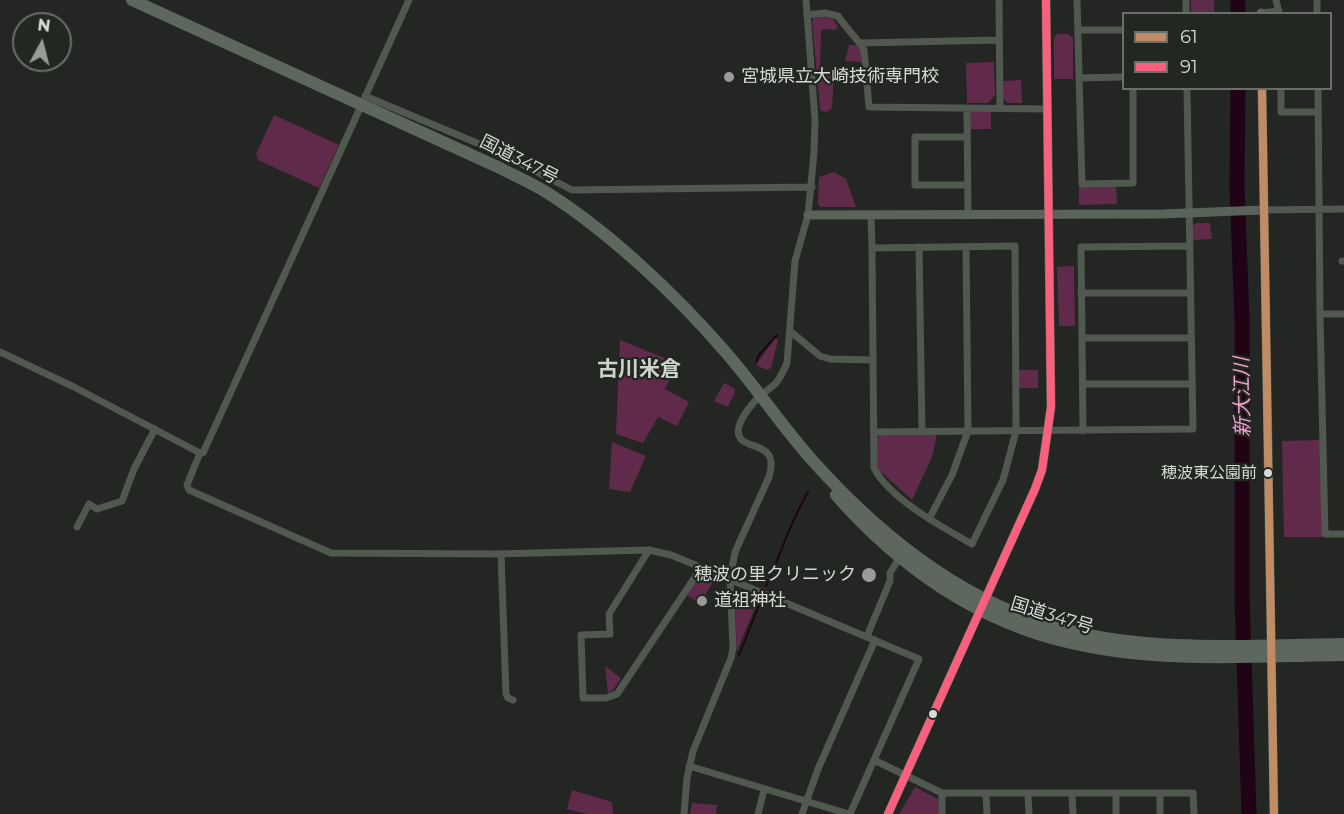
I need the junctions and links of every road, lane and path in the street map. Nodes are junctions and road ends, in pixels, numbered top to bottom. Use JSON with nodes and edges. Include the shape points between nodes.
{"nodes":[{"id":1,"x":132,"y":0,"type":"edge"},
{"id":2,"x":409,"y":0,"type":"edge"},
{"id":3,"x":806,"y":0,"type":"edge"},
{"id":4,"x":999,"y":0,"type":"edge"},
{"id":5,"x":1046,"y":0,"type":"edge"},
{"id":6,"x":1077,"y":0,"type":"edge"},
{"id":7,"x":1276,"y":0,"type":"edge"},
{"id":8,"x":1279,"y":12,"type":"edge"},
{"id":9,"x":807,"y":15,"type":"junction"},
{"id":10,"x":1078,"y":30,"type":"junction"},
{"id":11,"x":1122,"y":30,"type":"edge"},
{"id":12,"x":998,"y":40,"type":"junction"},
{"id":13,"x":861,"y":43,"type":"junction"},
{"id":14,"x":1122,"y":77,"type":"edge"},
{"id":15,"x":1079,"y":78,"type":"junction"},
{"id":16,"x":1133,"y":90,"type":"edge"},
{"id":17,"x":1187,"y":90,"type":"edge"},
{"id":18,"x":1262,"y":90,"type":"edge"},
{"id":19,"x":1281,"y":90,"type":"edge"},
{"id":20,"x":1318,"y":90,"type":"edge"},
{"id":21,"x":363,"y":100,"type":"junction"},
{"id":22,"x":1000,"y":108,"type":"junction"},
{"id":23,"x":967,"y":109,"type":"junction"},
{"id":24,"x":1047,"y":109,"type":"junction"},
{"id":25,"x":1318,"y":112,"type":"junction"},
{"id":26,"x":967,"y":136,"type":"junction"},
{"id":27,"x":968,"y":185,"type":"junction"},
{"id":28,"x":812,"y":187,"type":"junction"},
{"id":29,"x":1319,"y":209,"type":"junction"},
{"id":30,"x":1344,"y":209,"type":"edge"},
{"id":31,"x":1263,"y":210,"type":"junction"},
{"id":32,"x":1189,"y":214,"type":"junction"},
{"id":33,"x":808,"y":215,"type":"junction"},
{"id":34,"x":1048,"y":215,"type":"junction"},
{"id":35,"x":871,"y":216,"type":"junction"},
{"id":36,"x":968,"y":216,"type":"junction"},
{"id":37,"x":966,"y":246,"type":"junction"},
{"id":38,"x":1190,"y":246,"type":"junction"},
{"id":39,"x":919,"y":247,"type":"junction"},
{"id":40,"x":872,"y":248,"type":"junction"},
{"id":41,"x":1081,"y":293,"type":"junction"},
{"id":42,"x":1191,"y":293,"type":"junction"},
{"id":43,"x":1320,"y":314,"type":"junction"},
{"id":44,"x":1344,"y":314,"type":"edge"},
{"id":45,"x":790,"y":332,"type":"junction"},
{"id":46,"x":1082,"y":338,"type":"junction"},
{"id":47,"x":1191,"y":339,"type":"junction"},
{"id":48,"x":0,"y":352,"type":"edge"},
{"id":49,"x":873,"y":360,"type":"junction"},
{"id":50,"x":1083,"y":384,"type":"junction"},
{"id":51,"x":1192,"y":384,"type":"junction"},
{"id":52,"x":760,"y":395,"type":"junction"},
{"id":53,"x":155,"y":429,"type":"junction"},
{"id":54,"x":968,"y":431,"type":"junction"},
{"id":55,"x":1016,"y":431,"type":"junction"},
{"id":56,"x":1048,"y":431,"type":"junction"},
{"id":57,"x":1083,"y":431,"type":"junction"},
{"id":58,"x":874,"y":432,"type":"junction"},
{"id":59,"x":922,"y":432,"type":"junction"},
{"id":60,"x":200,"y":453,"type":"junction"},
{"id":61,"x":812,"y":460,"type":"junction"},
{"id":62,"x":930,"y":519,"type":"junction"},
{"id":63,"x":77,"y":527,"type":"dead end"},
{"id":64,"x":1344,"y":534,"type":"edge"},
{"id":65,"x":649,"y":550,"type":"junction"},
{"id":66,"x":501,"y":554,"type":"junction"},
{"id":67,"x":900,"y":557,"type":"junction"},
{"id":68,"x":701,"y":568,"type":"junction"},
{"id":69,"x":730,"y":579,"type":"junction"},
{"id":70,"x":982,"y":606,"type":"junction"},
{"id":71,"x":867,"y":636,"type":"junction"},
{"id":72,"x":875,"y":640,"type":"junction"},
{"id":73,"x":1344,"y":644,"type":"edge"},
{"id":74,"x":1271,"y":650,"type":"junction"},
{"id":75,"x":1344,"y":655,"type":"edge"},
{"id":76,"x":513,"y":700,"type":"dead end"},
{"id":77,"x":874,"y":760,"type":"junction"},
{"id":78,"x":689,"y":766,"type":"junction"},
{"id":79,"x":904,"y":775,"type":"junction"},
{"id":80,"x":764,"y":790,"type":"junction"},
{"id":81,"x":942,"y":793,"type":"junction"},
{"id":82,"x":1116,"y":793,"type":"junction"},
{"id":83,"x":1160,"y":793,"type":"junction"},
{"id":84,"x":1072,"y":794,"type":"junction"},
{"id":85,"x":986,"y":795,"type":"junction"},
{"id":86,"x":1028,"y":795,"type":"junction"},
{"id":87,"x":805,"y":801,"type":"junction"},
{"id":88,"x":684,"y":814,"type":"edge"},
{"id":89,"x":758,"y":814,"type":"edge"},
{"id":90,"x":802,"y":814,"type":"edge"},
{"id":91,"x":849,"y":814,"type":"edge"},
{"id":92,"x":888,"y":814,"type":"edge"},
{"id":93,"x":942,"y":814,"type":"edge"},
{"id":94,"x":987,"y":814,"type":"edge"},
{"id":95,"x":1029,"y":814,"type":"edge"},
{"id":96,"x":1073,"y":814,"type":"edge"},
{"id":97,"x":1116,"y":814,"type":"edge"},
{"id":98,"x":1160,"y":814,"type":"edge"},
{"id":99,"x":1194,"y":814,"type":"edge"},
{"id":100,"x":1274,"y":814,"type":"edge"}],
"edges":[{"from":1,"to":21,"type":"highway","name":"国道347号"},
{"from":2,"to":21,"type":"street"},
{"from":3,"to":9,"type":"street"},
{"from":4,"to":12,"type":"street"},
{"from":5,"to":24,"type":"street"},
{"from":6,"to":10,"type":"street"},
{"from":7,"to":8,"type":"street"},
{"from":9,"to":13,"type":"street","via":[[838,16]]},
{"from":9,"to":28,"type":"street","via":[[815,120]]},
{"from":10,"to":11,"type":"street"},
{"from":10,"to":15,"type":"street"},
{"from":12,"to":13,"type":"street"},
{"from":12,"to":22,"type":"street"},
{"from":13,"to":23,"type":"street","via":[[869,107]]},
{"from":14,"to":15,"type":"street"},
{"from":15,"to":16,"type":"street","via":[[1082,184],[1133,183]]},
{"from":17,"to":32,"type":"street"},
{"from":18,"to":31,"type":"street"},
{"from":19,"to":25,"type":"street","via":[[1281,112]]},
{"from":20,"to":25,"type":"street"},
{"from":21,"to":28,"type":"street","via":[[496,151],[572,190]]},
{"from":21,"to":52,"type":"highway","name":"国道347号","via":[[545,191],[602,233],[667,291],[722,348]]},
{"from":21,"to":60,"type":"street"},
{"from":22,"to":23,"type":"street"},
{"from":22,"to":24,"type":"street"},
{"from":23,"to":26,"type":"street"},
{"from":24,"to":34,"type":"street"},
{"from":25,"to":29,"type":"street"},
{"from":26,"to":27,"type":"street"},
{"from":26,"to":27,"type":"street","via":[[915,137],[915,184]]},
{"from":27,"to":36,"type":"street"},
{"from":28,"to":33,"type":"street"},
{"from":29,"to":30,"type":"street"},
{"from":29,"to":31,"type":"street"},
{"from":29,"to":43,"type":"street"},
{"from":31,"to":32,"type":"street"},
{"from":31,"to":74,"type":"street"},
{"from":32,"to":34,"type":"street"},
{"from":32,"to":38,"type":"street"},
{"from":33,"to":35,"type":"street"},
{"from":33,"to":45,"type":"street","via":[[795,261]]},
{"from":34,"to":36,"type":"street"},
{"from":34,"to":56,"type":"street"},
{"from":35,"to":36,"type":"street"},
{"from":35,"to":40,"type":"street"},
{"from":37,"to":39,"type":"street"},
{"from":37,"to":54,"type":"street"},
{"from":37,"to":55,"type":"street","via":[[1015,246]]},
{"from":38,"to":41,"type":"street","via":[[1081,248]]},
{"from":38,"to":42,"type":"street"},
{"from":39,"to":40,"type":"street"},
{"from":39,"to":59,"type":"street"},
{"from":40,"to":49,"type":"street"},
{"from":41,"to":42,"type":"street"},
{"from":41,"to":46,"type":"street"},
{"from":42,"to":47,"type":"street"},
{"from":43,"to":44,"type":"street"},
{"from":43,"to":64,"type":"street","via":[[1325,534]]},
{"from":45,"to":49,"type":"street","via":[[820,356]]},
{"from":45,"to":52,"type":"street","via":[[788,363],[774,385]]},
{"from":46,"to":47,"type":"street"},
{"from":46,"to":50,"type":"street"},
{"from":47,"to":51,"type":"street"},
{"from":48,"to":53,"type":"street"},
{"from":49,"to":58,"type":"street"},
{"from":50,"to":51,"type":"street"},
{"from":50,"to":57,"type":"street"},
{"from":51,"to":57,"type":"street","via":[[1193,429]]},
{"from":52,"to":61,"type":"highway","name":"国道347号"},
{"from":52,"to":69,"type":"street","via":[[738,429],[749,446],[762,448],[770,456],[773,465],[735,552]]},
{"from":53,"to":60,"type":"street"},
{"from":53,"to":63,"type":"street","via":[[122,501],[97,509],[89,504]]},
{"from":54,"to":55,"type":"street"},
{"from":54,"to":59,"type":"street"},
{"from":54,"to":62,"type":"street"},
{"from":55,"to":56,"type":"street"},
{"from":55,"to":62,"type":"street","via":[[1003,480],[972,544]]},
{"from":56,"to":57,"type":"street"},
{"from":56,"to":70,"type":"street","via":[[1035,489]]},
{"from":58,"to":59,"type":"street"},
{"from":58,"to":62,"type":"street","via":[[874,468],[879,477]]},
{"from":60,"to":66,"type":"street","via":[[187,484],[189,490],[331,553]]},
{"from":61,"to":67,"type":"highway","name":"国道347号","via":[[833,492],[865,528]]},
{"from":61,"to":70,"type":"highway","name":"国道347号","via":[[891,537]]},
{"from":65,"to":66,"type":"street"},
{"from":65,"to":68,"type":"street"},
{"from":65,"to":68,"type":"street","via":[[609,614],[610,634],[581,635],[583,698],[617,694]]},
{"from":66,"to":76,"type":"street","via":[[506,694]]},
{"from":67,"to":70,"type":"highway","name":"国道347号","via":[[928,580]]},
{"from":67,"to":71,"type":"street","via":[[890,573]]},
{"from":68,"to":69,"type":"street"},
{"from":69,"to":71,"type":"street"},
{"from":69,"to":78,"type":"street","via":[[731,658]]},
{"from":70,"to":74,"type":"highway","name":"国道347号","via":[[1029,630],[1071,643],[1152,654]]},
{"from":70,"to":79,"type":"street"},
{"from":71,"to":72,"type":"street"},
{"from":72,"to":77,"type":"street","via":[[919,659]]},
{"from":72,"to":87,"type":"street"},
{"from":73,"to":74,"type":"highway","name":"国道347号"},
{"from":74,"to":75,"type":"highway","name":"国道347号"},
{"from":74,"to":100,"type":"street"},
{"from":77,"to":79,"type":"street"},
{"from":77,"to":91,"type":"street"},
{"from":78,"to":80,"type":"street"},
{"from":78,"to":88,"type":"street"},
{"from":79,"to":81,"type":"street"},
{"from":79,"to":92,"type":"street"},
{"from":80,"to":87,"type":"street"},
{"from":80,"to":89,"type":"street"},
{"from":81,"to":85,"type":"street"},
{"from":81,"to":93,"type":"street"},
{"from":82,"to":83,"type":"street"},
{"from":82,"to":84,"type":"street"},
{"from":82,"to":97,"type":"street"},
{"from":83,"to":98,"type":"street"},
{"from":83,"to":99,"type":"street","via":[[1193,793]]},
{"from":84,"to":86,"type":"street"},
{"from":84,"to":96,"type":"street"},
{"from":85,"to":86,"type":"street"},
{"from":85,"to":94,"type":"street"},
{"from":86,"to":95,"type":"street"},
{"from":87,"to":90,"type":"street"},
{"from":87,"to":91,"type":"street"}]}
